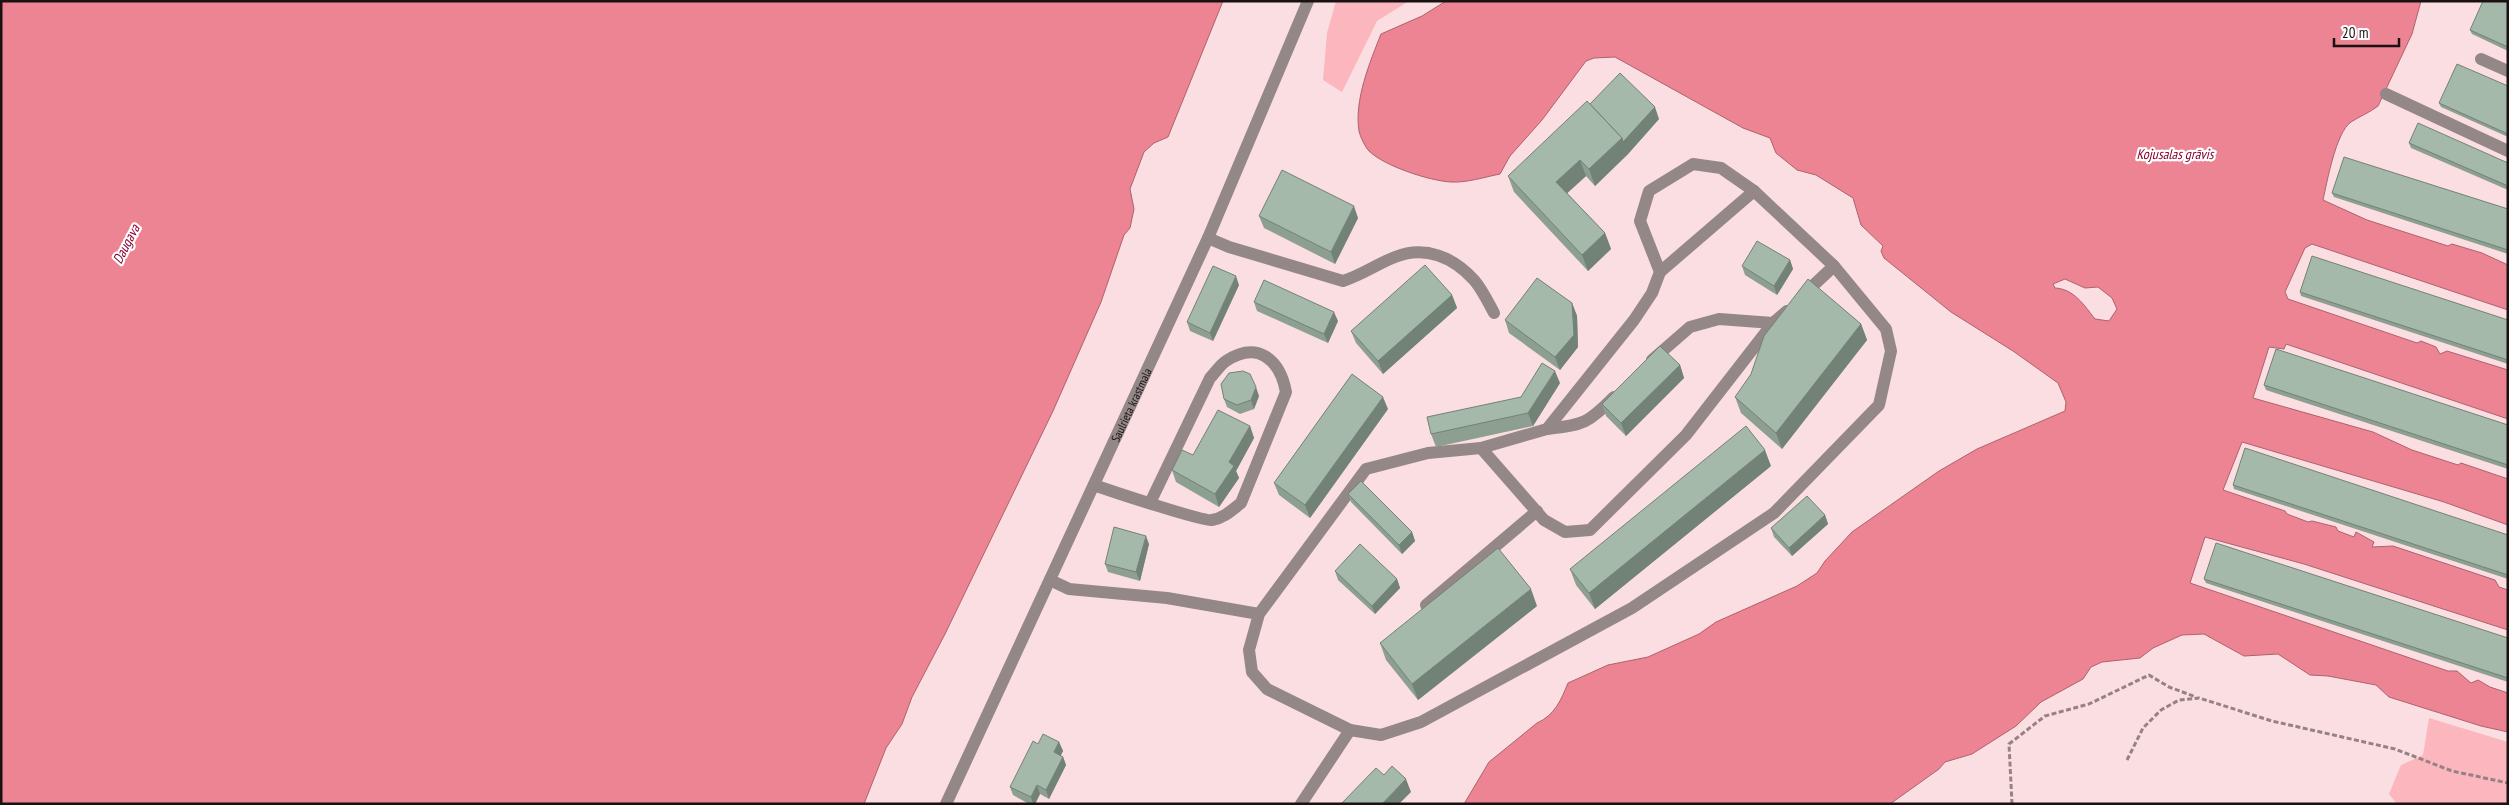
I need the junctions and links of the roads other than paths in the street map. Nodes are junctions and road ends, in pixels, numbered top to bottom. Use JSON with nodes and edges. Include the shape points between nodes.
{"nodes":[{"id":1,"x":1308,"y":1,"type":"edge"},
{"id":2,"x":2481,"y":59,"type":"dead end"},
{"id":3,"x":2508,"y":70,"type":"edge"},
{"id":4,"x":2386,"y":94,"type":"dead end"},
{"id":5,"x":2508,"y":151,"type":"edge"},
{"id":6,"x":1754,"y":191,"type":"junction"},
{"id":7,"x":1208,"y":238,"type":"junction"},
{"id":8,"x":1834,"y":266,"type":"junction"},
{"id":9,"x":1660,"y":272,"type":"junction"},
{"id":10,"x":1494,"y":312,"type":"dead end"},
{"id":11,"x":1773,"y":323,"type":"junction"},
{"id":12,"x":1643,"y":369,"type":"edge"},
{"id":13,"x":1621,"y":390,"type":"edge"},
{"id":14,"x":1547,"y":429,"type":"junction"},
{"id":15,"x":1481,"y":448,"type":"junction"},
{"id":16,"x":1094,"y":485,"type":"junction"},
{"id":17,"x":1150,"y":503,"type":"junction"},
{"id":18,"x":1537,"y":511,"type":"junction"},
{"id":19,"x":1050,"y":580,"type":"junction"},
{"id":20,"x":1426,"y":605,"type":"edge"},
{"id":21,"x":1259,"y":614,"type":"junction"},
{"id":22,"x":1350,"y":730,"type":"junction"},
{"id":23,"x":946,"y":804,"type":"edge"},
{"id":24,"x":1301,"y":804,"type":"edge"}],
"edges":[{"from":1,"to":7,"type":"street","name":"Saulrieta krastmala"},
{"from":2,"to":3,"type":"street"},
{"from":4,"to":5,"type":"street"},
{"from":6,"to":8,"type":"street"},
{"from":6,"to":9,"type":"street"},
{"from":6,"to":9,"type":"street","via":[[1721,168],[1693,164],[1649,191],[1640,221]]},
{"from":7,"to":10,"type":"street","via":[[1228,247],[1343,281],[1396,256],[1423,250],[1451,261],[1475,280]]},
{"from":7,"to":16,"type":"street","name":"Saulrieta krastmala"},
{"from":8,"to":11,"type":"street"},
{"from":8,"to":22,"type":"street","via":[[1886,329],[1891,351],[1879,405],[1774,513],[1632,608],[1421,722],[1381,735]]},
{"from":9,"to":14,"type":"street","via":[[1652,293],[1634,320]]},
{"from":11,"to":12,"type":"street","via":[[1719,319],[1690,327]]},
{"from":11,"to":18,"type":"street","via":[[1686,435],[1590,530],[1565,532],[1544,520]]},
{"from":13,"to":14,"type":"street","via":[[1586,422],[1578,426]]},
{"from":14,"to":15,"type":"street"},
{"from":15,"to":18,"type":"street"},
{"from":15,"to":21,"type":"street","via":[[1428,453],[1366,469]]},
{"from":16,"to":17,"type":"street"},
{"from":16,"to":19,"type":"street","name":"Saulrieta krastmala"},
{"from":17,"to":17,"type":"street","via":[[1210,378],[1226,361],[1240,354],[1259,353],[1274,362],[1283,375],[1286,392],[1241,503],[1228,514],[1210,521]]},
{"from":18,"to":20,"type":"street"},
{"from":19,"to":21,"type":"street","via":[[1069,589],[1167,598]]},
{"from":19,"to":23,"type":"street","name":"Saulrieta krastmala"},
{"from":21,"to":22,"type":"street","via":[[1249,650],[1252,672],[1267,689]]},
{"from":22,"to":24,"type":"street"}]}
